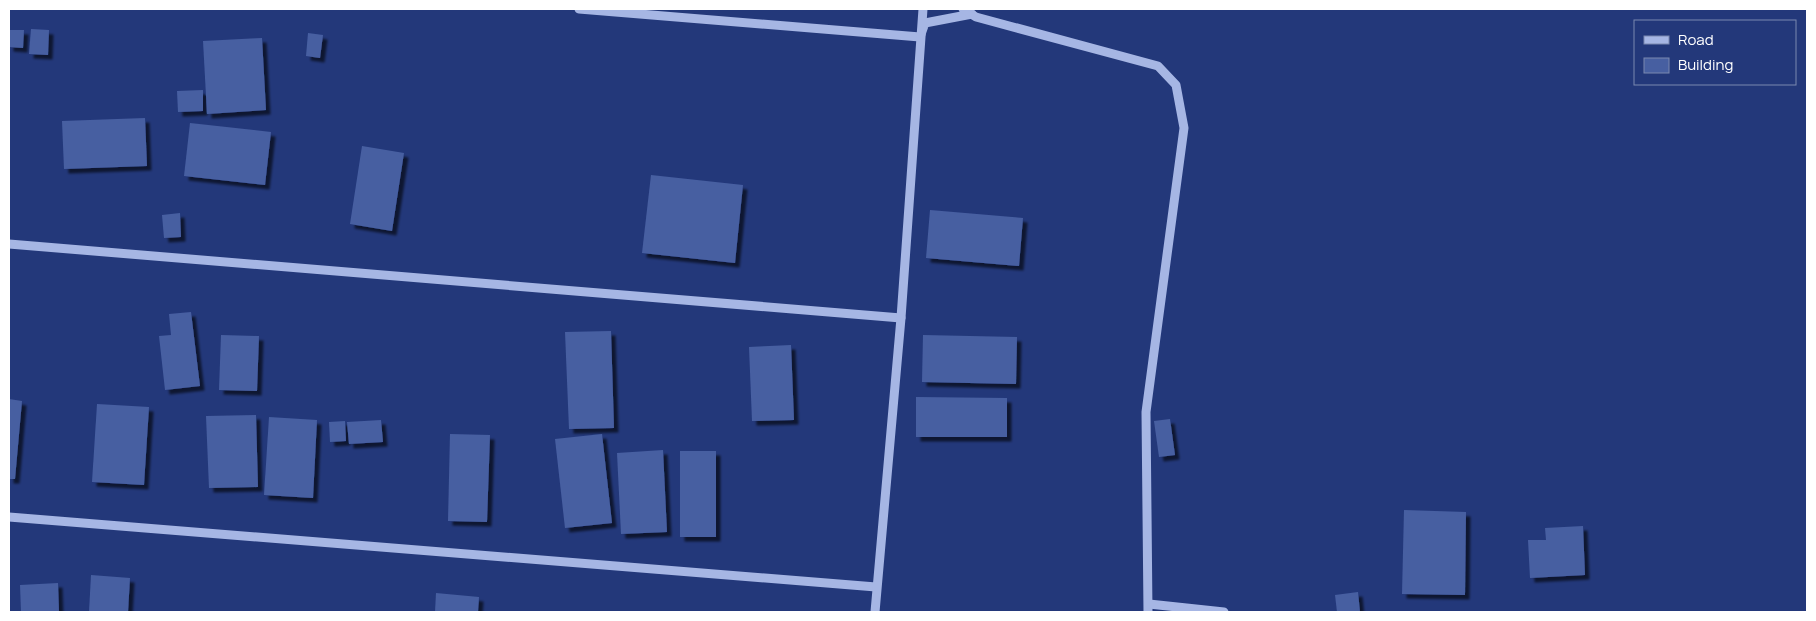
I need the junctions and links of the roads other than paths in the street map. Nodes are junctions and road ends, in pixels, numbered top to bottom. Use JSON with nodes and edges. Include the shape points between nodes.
{"nodes":[{"id":1,"x":579,"y":9,"type":"edge"},
{"id":2,"x":923,"y":9,"type":"edge"},
{"id":3,"x":963,"y":9,"type":"edge"},
{"id":4,"x":972,"y":14,"type":"junction"},
{"id":5,"x":920,"y":37,"type":"junction"},
{"id":6,"x":9,"y":244,"type":"edge"},
{"id":7,"x":901,"y":318,"type":"junction"},
{"id":8,"x":9,"y":517,"type":"edge"},
{"id":9,"x":876,"y":587,"type":"junction"},
{"id":10,"x":1149,"y":608,"type":"edge"},
{"id":11,"x":874,"y":612,"type":"edge"},
{"id":12,"x":1224,"y":612,"type":"edge"}],
"edges":[{"from":1,"to":5,"type":"street"},
{"from":2,"to":5,"type":"street"},
{"from":3,"to":4,"type":"street"},
{"from":4,"to":5,"type":"street","via":[[924,23]]},
{"from":4,"to":10,"type":"street","via":[[1158,66],[1176,85],[1184,128],[1146,412]]},
{"from":5,"to":7,"type":"street"},
{"from":6,"to":7,"type":"street"},
{"from":7,"to":9,"type":"street"},
{"from":8,"to":9,"type":"street"},
{"from":9,"to":11,"type":"street"},
{"from":10,"to":12,"type":"street"}]}
